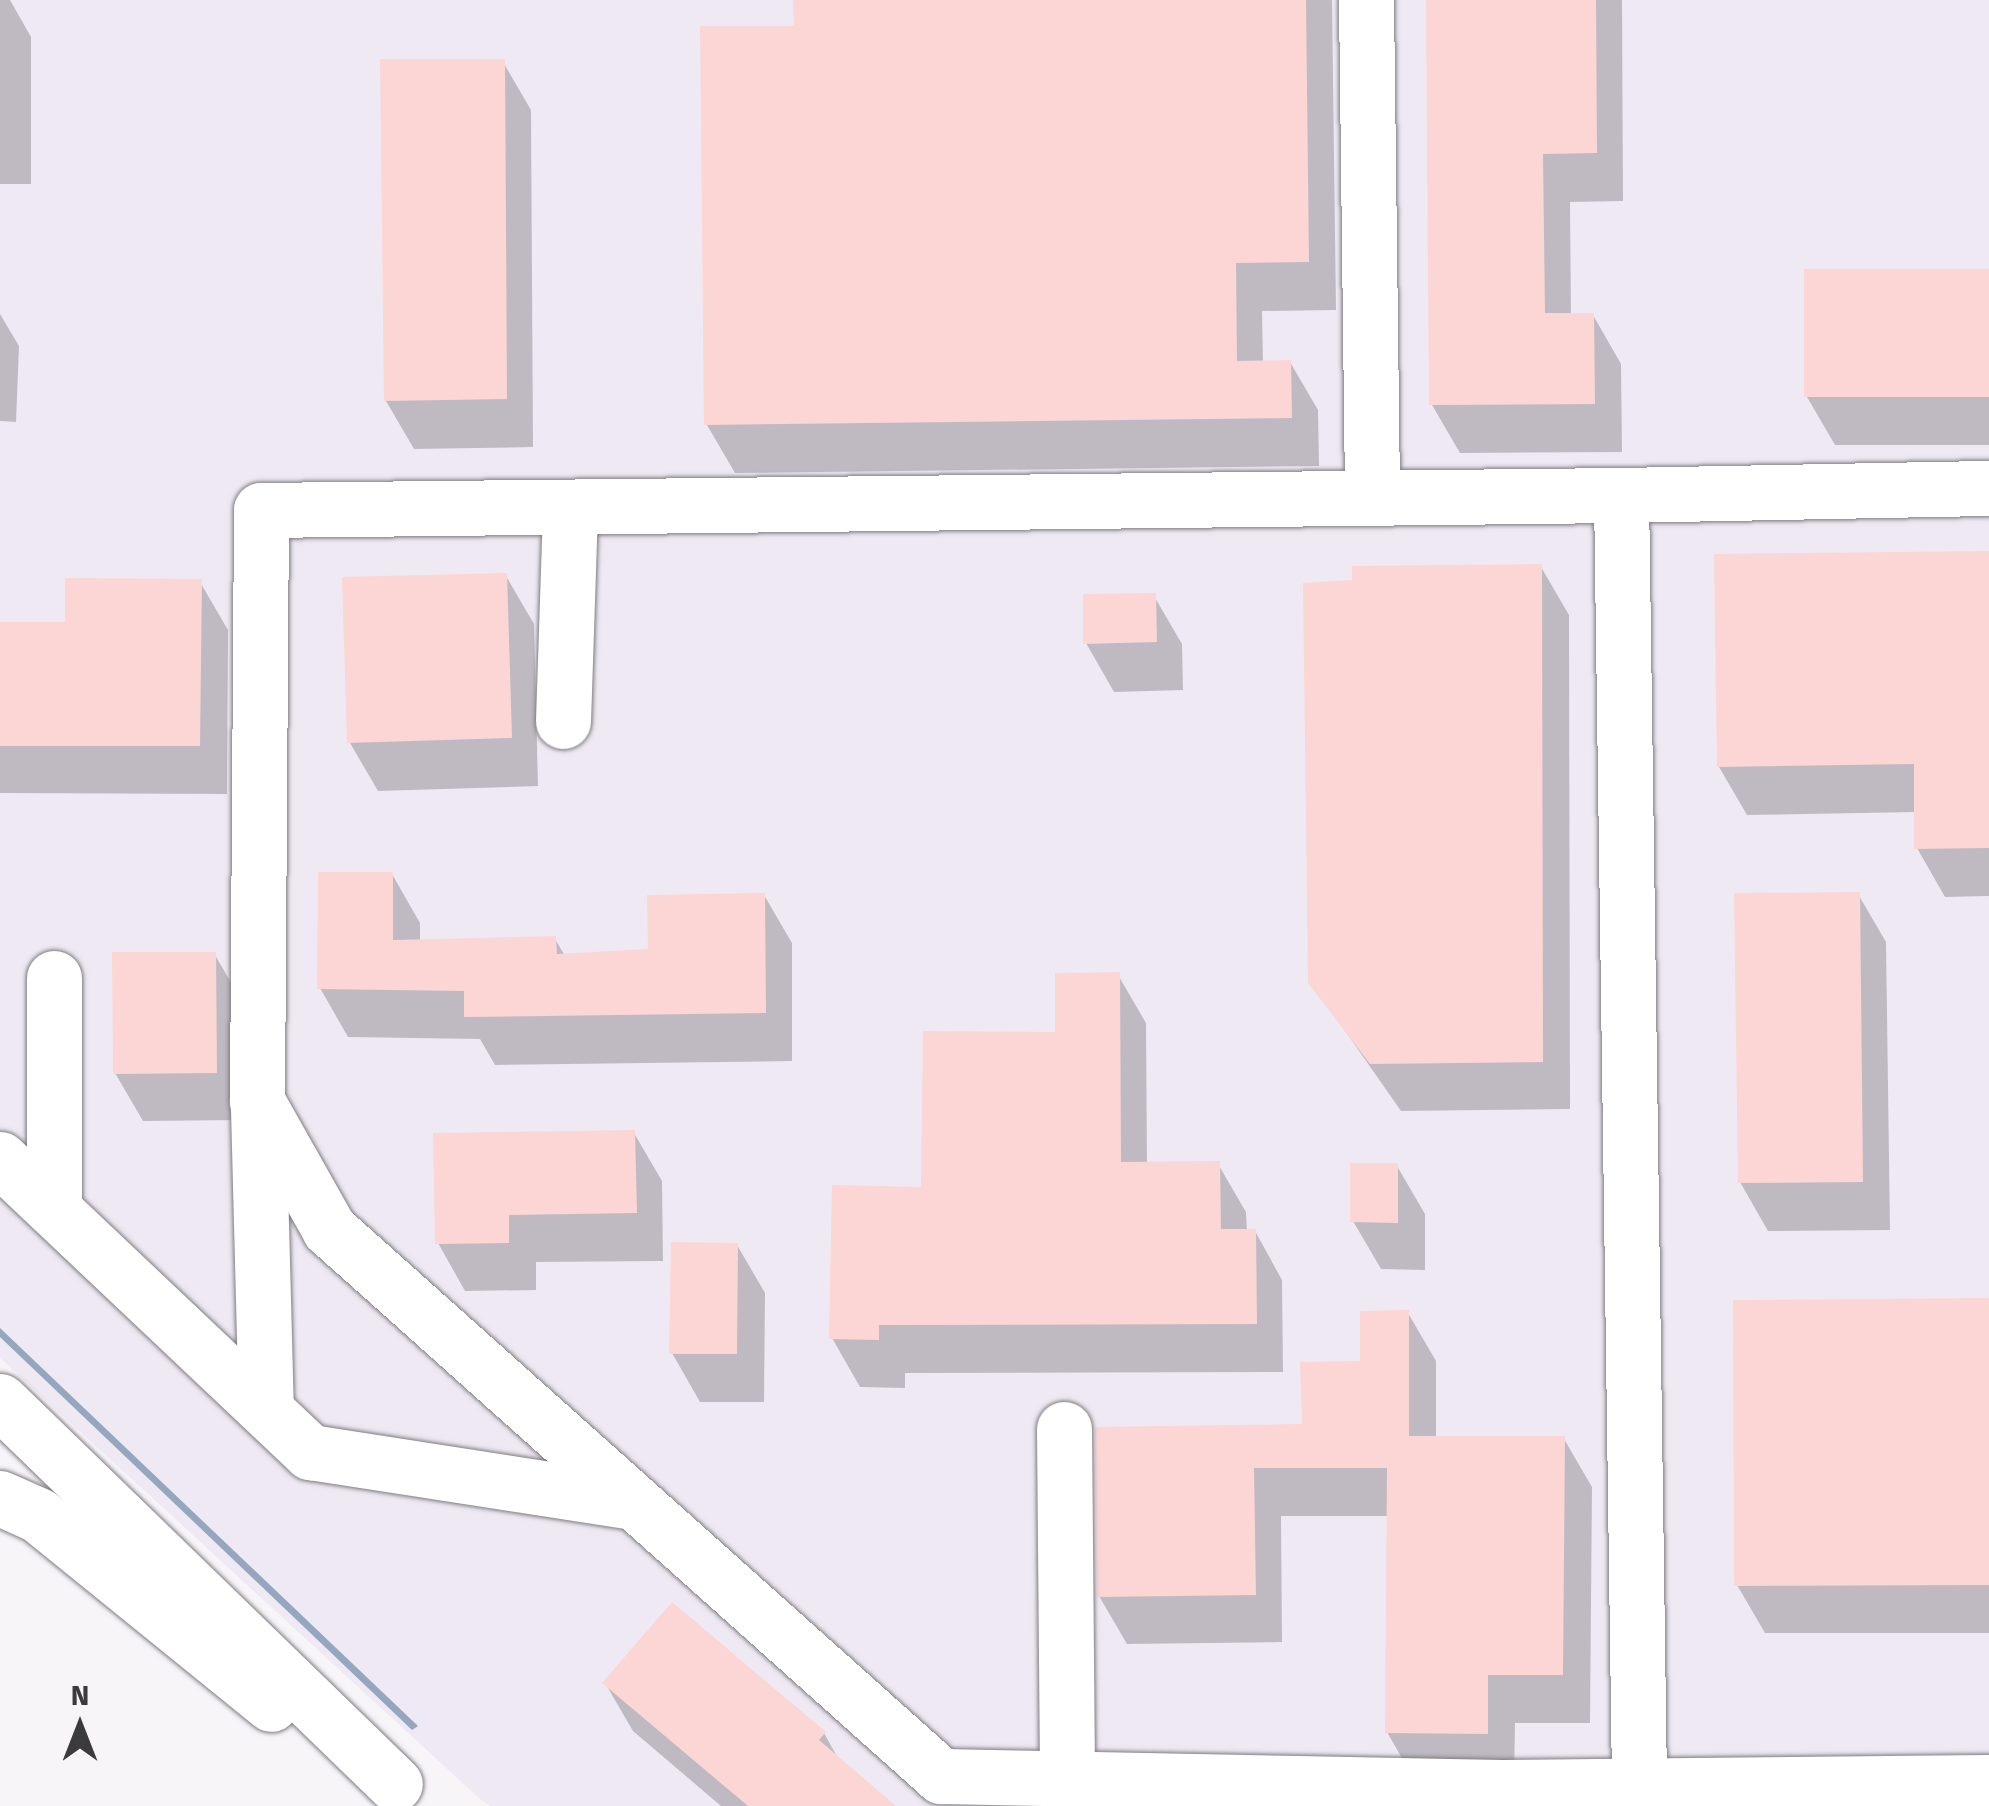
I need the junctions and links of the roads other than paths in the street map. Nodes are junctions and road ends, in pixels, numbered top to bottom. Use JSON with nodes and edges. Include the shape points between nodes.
{"nodes":[{"id":1,"x":1366,"y":0,"type":"edge"},
{"id":2,"x":1989,"y":488,"type":"edge"},
{"id":3,"x":1622,"y":495,"type":"junction"},
{"id":4,"x":1372,"y":498,"type":"junction"},
{"id":5,"x":570,"y":507,"type":"junction"},
{"id":6,"x":563,"y":720,"type":"dead end"},
{"id":7,"x":54,"y":978,"type":"dead end"},
{"id":8,"x":257,"y":1102,"type":"junction"},
{"id":9,"x":0,"y":1158,"type":"edge"},
{"id":10,"x":54,"y":1208,"type":"junction"},
{"id":11,"x":0,"y":1401,"type":"edge"},
{"id":12,"x":266,"y":1407,"type":"junction"},
{"id":13,"x":0,"y":1428,"type":"edge"},
{"id":14,"x":1064,"y":1428,"type":"dead end"},
{"id":15,"x":52,"y":1450,"type":"junction"},
{"id":16,"x":0,"y":1498,"type":"edge"},
{"id":17,"x":634,"y":1502,"type":"junction"},
{"id":18,"x":1066,"y":1778,"type":"junction"},
{"id":19,"x":1639,"y":1782,"type":"junction"},
{"id":20,"x":1989,"y":1782,"type":"edge"},
{"id":21,"x":1004,"y":1791,"type":"edge"},
{"id":22,"x":1193,"y":1793,"type":"edge"},
{"id":23,"x":412,"y":1795,"type":"edge"},
{"id":24,"x":1549,"y":1796,"type":"edge"}],
"edges":[{"from":1,"to":4,"type":"street"},
{"from":2,"to":3,"type":"street"},
{"from":3,"to":4,"type":"street"},
{"from":3,"to":19,"type":"street"},
{"from":4,"to":5,"type":"street"},
{"from":5,"to":6,"type":"street"},
{"from":5,"to":8,"type":"street","via":[[261,510]]},
{"from":7,"to":10,"type":"street"},
{"from":8,"to":12,"type":"street"},
{"from":8,"to":17,"type":"street","via":[[329,1229]]},
{"from":9,"to":10,"type":"street"},
{"from":10,"to":12,"type":"street"},
{"from":11,"to":15,"type":"street"},
{"from":12,"to":17,"type":"street","via":[[310,1452]]},
{"from":13,"to":15,"type":"street"},
{"from":14,"to":18,"type":"street"},
{"from":15,"to":23,"type":"street"},
{"from":16,"to":23,"type":"street","via":[[38,1515],[282,1713]]},
{"from":17,"to":21,"type":"street","via":[[941,1776]]},
{"from":18,"to":21,"type":"street"},
{"from":18,"to":22,"type":"street"},
{"from":19,"to":20,"type":"street"},
{"from":19,"to":24,"type":"street"},
{"from":22,"to":24,"type":"street"}]}
